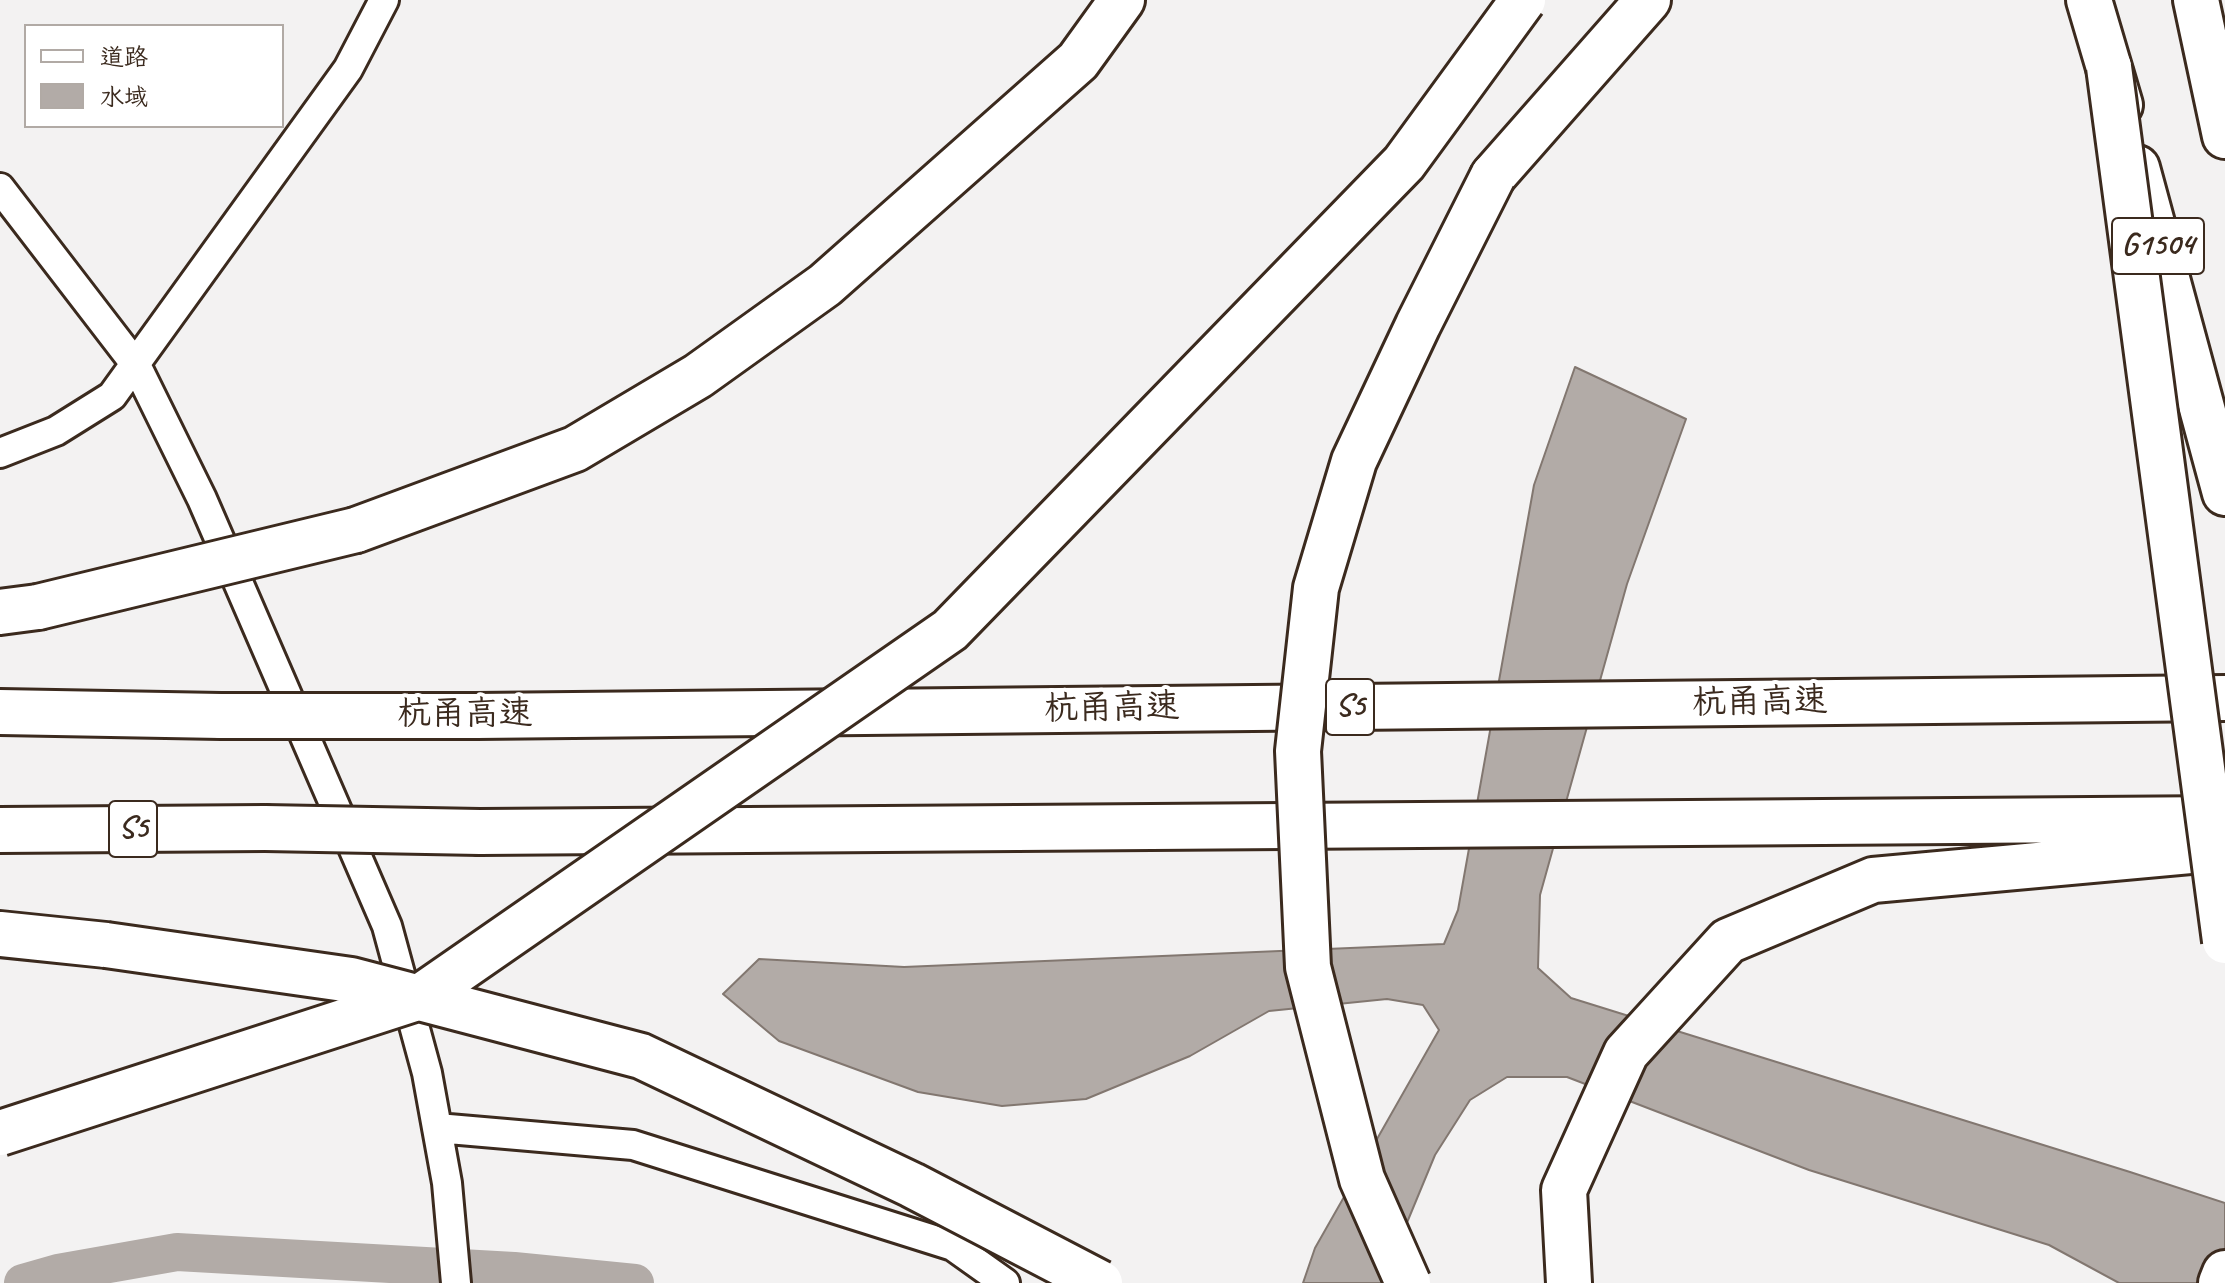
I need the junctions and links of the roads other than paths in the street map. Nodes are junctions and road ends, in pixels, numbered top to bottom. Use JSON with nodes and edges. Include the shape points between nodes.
{"nodes":[{"id":1,"x":384,"y":0,"type":"edge"},
{"id":2,"x":1122,"y":0,"type":"edge"},
{"id":3,"x":1523,"y":0,"type":"edge"},
{"id":4,"x":1648,"y":0,"type":"edge"},
{"id":5,"x":2089,"y":0,"type":"edge"},
{"id":6,"x":2196,"y":0,"type":"edge"},
{"id":7,"x":2109,"y":67,"type":"junction"},
{"id":8,"x":2225,"y":136,"type":"edge"},
{"id":9,"x":0,"y":188,"type":"edge"},
{"id":10,"x":136,"y":365,"type":"junction"},
{"id":11,"x":0,"y":453,"type":"edge"},
{"id":12,"x":2225,"y":493,"type":"edge"},
{"id":13,"x":19,"y":610,"type":"edge"},
{"id":14,"x":2225,"y":698,"type":"edge"},
{"id":15,"x":0,"y":712,"type":"edge"},
{"id":16,"x":2225,"y":819,"type":"edge"},
{"id":17,"x":0,"y":830,"type":"edge"},
{"id":18,"x":2225,"y":848,"type":"edge"},
{"id":19,"x":0,"y":934,"type":"edge"},
{"id":20,"x":2225,"y":941,"type":"edge"},
{"id":21,"x":437,"y":1128,"type":"junction"},
{"id":22,"x":0,"y":1133,"type":"edge"},
{"id":23,"x":2225,"y":1273,"type":"edge"},
{"id":24,"x":456,"y":1283,"type":"edge"},
{"id":25,"x":1005,"y":1283,"type":"edge"},
{"id":26,"x":1100,"y":1283,"type":"edge"},
{"id":27,"x":1408,"y":1283,"type":"edge"},
{"id":28,"x":1569,"y":1283,"type":"edge"},
{"id":29,"x":2221,"y":1283,"type":"edge"}],
"edges":[{"from":1,"to":10,"type":"street","via":[[348,69]]},
{"from":2,"to":13,"type":"highway","bridge":true,"via":[[1078,61],[825,285],[698,376],[575,449],[356,530]]},
{"from":3,"to":22,"type":"highway","bridge":true,"via":[[1404,163],[950,630],[420,997]]},
{"from":4,"to":27,"type":"highway","bridge":true,"via":[[1493,176],[1354,461],[1316,588],[1298,751],[1308,967],[1362,1179]]},
{"from":5,"to":7,"type":"highway","number":"G1504"},
{"from":6,"to":8,"type":"highway"},
{"from":7,"to":12,"type":"highway","number":"G1504","bridge":true},
{"from":7,"to":20,"type":"highway","bridge":true},
{"from":9,"to":10,"type":"street"},
{"from":10,"to":11,"type":"street","via":[[112,396],[56,431]]},
{"from":10,"to":21,"type":"street","via":[[202,499],[387,926]]},
{"from":14,"to":15,"type":"highway","name":"杭甬高速","number":"S5","bridge":true,"via":[[476,716]]},
{"from":16,"to":17,"type":"highway","number":"S5","bridge":true,"via":[[480,832]]},
{"from":18,"to":28,"type":"highway","via":[[1873,880],[1728,941],[1626,1053],[1564,1190]]},
{"from":19,"to":26,"type":"highway","bridge":true,"via":[[351,980],[641,1056],[912,1185]]},
{"from":21,"to":24,"type":"street"},
{"from":21,"to":25,"type":"street","via":[[633,1145],[953,1246]]},
{"from":23,"to":29,"type":"highway"}]}
